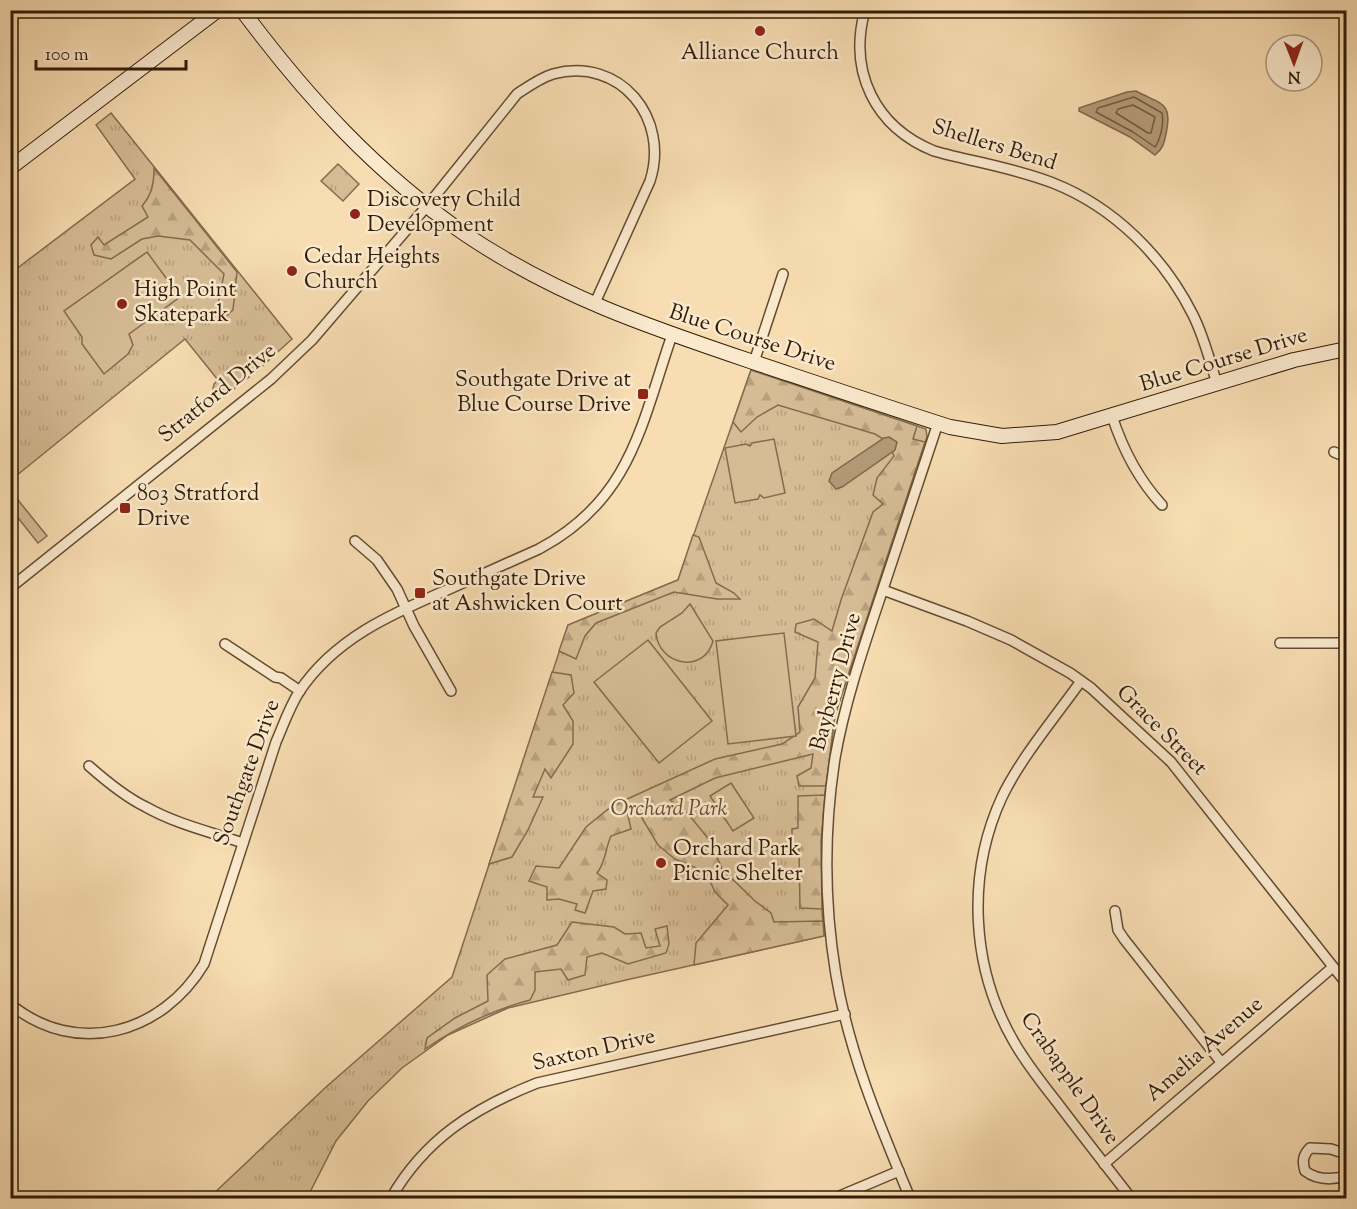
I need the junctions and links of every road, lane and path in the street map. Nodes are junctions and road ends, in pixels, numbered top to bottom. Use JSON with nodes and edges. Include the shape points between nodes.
{"nodes":[{"id":1,"x":219,"y":10,"type":"edge"},
{"id":2,"x":242,"y":10,"type":"edge"},
{"id":3,"x":865,"y":10,"type":"edge"},
{"id":4,"x":10,"y":168,"type":"edge"},
{"id":5,"x":427,"y":206,"type":"junction"},
{"id":6,"x":783,"y":274,"type":"dead end"},
{"id":7,"x":594,"y":305,"type":"junction"},
{"id":8,"x":672,"y":334,"type":"junction"},
{"id":9,"x":1347,"y":349,"type":"edge"},
{"id":10,"x":754,"y":362,"type":"junction"},
{"id":11,"x":1217,"y":384,"type":"junction"},
{"id":12,"x":1112,"y":416,"type":"junction"},
{"id":13,"x":938,"y":423,"type":"junction"},
{"id":14,"x":1334,"y":452,"type":"dead end"},
{"id":15,"x":1347,"y":457,"type":"edge"},
{"id":16,"x":1162,"y":505,"type":"dead end"},
{"id":17,"x":355,"y":541,"type":"dead end"},
{"id":18,"x":10,"y":588,"type":"edge"},
{"id":19,"x":883,"y":590,"type":"junction"},
{"id":20,"x":407,"y":607,"type":"junction"},
{"id":21,"x":1280,"y":643,"type":"dead end"},
{"id":22,"x":1347,"y":643,"type":"edge"},
{"id":23,"x":225,"y":644,"type":"dead end"},
{"id":24,"x":1081,"y":681,"type":"junction"},
{"id":25,"x":451,"y":691,"type":"dead end"},
{"id":26,"x":298,"y":693,"type":"junction"},
{"id":27,"x":88,"y":766,"type":"dead end"},
{"id":28,"x":243,"y":843,"type":"junction"},
{"id":29,"x":1115,"y":911,"type":"dead end"},
{"id":30,"x":1333,"y":967,"type":"junction"},
{"id":31,"x":1347,"y":983,"type":"edge"},
{"id":32,"x":10,"y":1004,"type":"edge"},
{"id":33,"x":845,"y":1014,"type":"junction"},
{"id":34,"x":1221,"y":1062,"type":"junction"},
{"id":35,"x":1347,"y":1154,"type":"edge"},
{"id":36,"x":1104,"y":1164,"type":"junction"},
{"id":37,"x":899,"y":1171,"type":"junction"},
{"id":38,"x":1347,"y":1176,"type":"edge"},
{"id":39,"x":392,"y":1198,"type":"edge"},
{"id":40,"x":836,"y":1198,"type":"edge"},
{"id":41,"x":910,"y":1198,"type":"edge"},
{"id":42,"x":1131,"y":1198,"type":"edge"}],
"edges":[{"from":1,"to":4,"type":"main road"},
{"from":2,"to":5,"type":"main road","name":"Blue Course Drive","via":[[326,114]]},
{"from":3,"to":11,"type":"street","name":"Shellers Bend","via":[[860,58],[868,89],[885,118],[920,146],[1054,183],[1111,216],[1137,238],[1175,284],[1204,340]]},
{"from":5,"to":7,"type":"main road","name":"Blue Course Drive","via":[[519,267]]},
{"from":5,"to":7,"type":"street","name":"Stratford Drive","via":[[517,94],[534,82],[574,71],[595,73],[626,88],[642,107],[654,134],[655,168]]},
{"from":5,"to":18,"type":"street","name":"Stratford Drive","via":[[312,340],[279,371]]},
{"from":6,"to":10,"type":"street"},
{"from":7,"to":8,"type":"main road","name":"Blue Course Drive"},
{"from":8,"to":10,"type":"main road","name":"Blue Course Drive"},
{"from":8,"to":20,"type":"street","name":"Southgate Drive","via":[[631,456],[606,496],[558,539]]},
{"from":9,"to":11,"type":"main road","name":"Blue Course Drive","via":[[1294,360]]},
{"from":10,"to":13,"type":"main road","name":"Blue Course Drive"},
{"from":11,"to":12,"type":"main road","name":"Blue Course Drive"},
{"from":12,"to":13,"type":"main road","name":"Blue Course Drive","via":[[1057,432],[1024,435],[977,433]]},
{"from":12,"to":16,"type":"street","via":[[1132,465]]},
{"from":13,"to":19,"type":"street","name":"Bayberry Drive"},
{"from":14,"to":15,"type":"street"},
{"from":17,"to":20,"type":"street","via":[[384,568]]},
{"from":19,"to":24,"type":"street","name":"Grace Street","via":[[1011,640]]},
{"from":19,"to":33,"type":"street","name":"Bayberry Drive","via":[[846,704],[830,802],[829,914]]},
{"from":20,"to":25,"type":"street"},
{"from":20,"to":26,"type":"street","name":"Southgate Drive","via":[[351,639],[319,667]]},
{"from":21,"to":22,"type":"street"},
{"from":23,"to":26,"type":"street"},
{"from":24,"to":30,"type":"street","name":"Grace Street","via":[[1171,762]]},
{"from":24,"to":36,"type":"street","name":"Crabapple Drive","via":[[1002,796],[984,849],[978,924],[989,983],[1014,1043]]},
{"from":26,"to":28,"type":"street","name":"Southgate Drive","via":[[276,742]]},
{"from":27,"to":28,"type":"street","via":[[147,808]]},
{"from":28,"to":32,"type":"street","name":"Southgate Drive","via":[[204,964],[168,1007],[138,1024],[92,1034],[42,1024]]},
{"from":29,"to":34,"type":"street","via":[[1121,935]]},
{"from":30,"to":31,"type":"street","name":"Grace Street"},
{"from":30,"to":34,"type":"street","name":"Amelia Avenue"},
{"from":33,"to":37,"type":"street","name":"Bayberry Drive","via":[[862,1077]]},
{"from":33,"to":39,"type":"street","name":"Saxton Drive","via":[[537,1083],[503,1096],[442,1135],[412,1167]]},
{"from":34,"to":36,"type":"street","name":"Amelia Avenue"},
{"from":35,"to":38,"type":"street","via":[[1310,1148],[1302,1162],[1305,1171],[1318,1178]]},
{"from":36,"to":42,"type":"street","name":"Crabapple Drive"},
{"from":37,"to":40,"type":"street"},
{"from":37,"to":41,"type":"street","name":"Bayberry Drive"}]}
